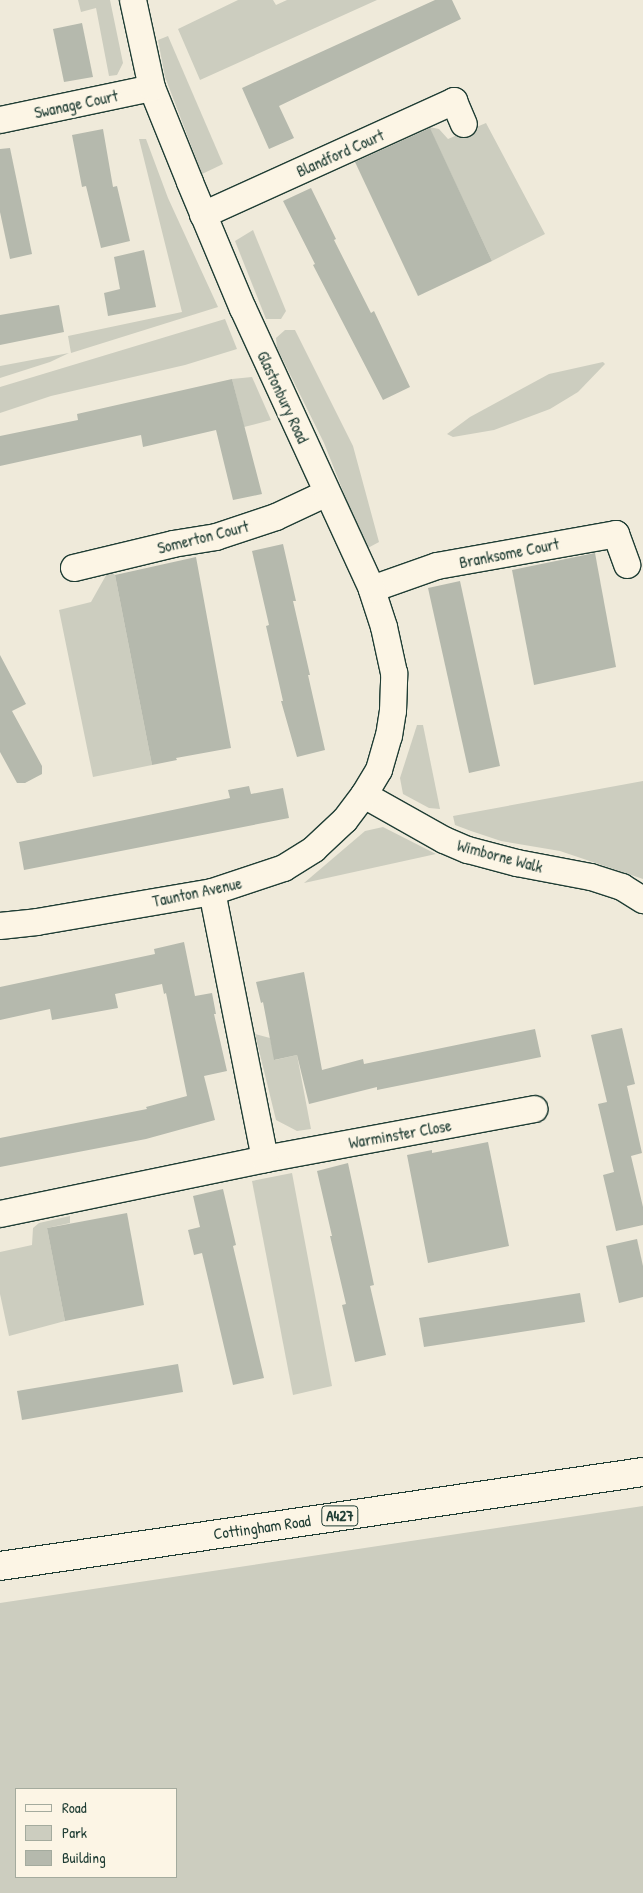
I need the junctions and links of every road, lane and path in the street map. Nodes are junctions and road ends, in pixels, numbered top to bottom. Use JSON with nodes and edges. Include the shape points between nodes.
{"nodes":[{"id":1,"x":133,"y":0,"type":"edge"},
{"id":2,"x":152,"y":88,"type":"junction"},
{"id":3,"x":0,"y":120,"type":"edge"},
{"id":4,"x":464,"y":124,"type":"dead end"},
{"id":5,"x":203,"y":215,"type":"junction"},
{"id":6,"x":327,"y":493,"type":"junction"},
{"id":7,"x":626,"y":565,"type":"dead end"},
{"id":8,"x":74,"y":568,"type":"dead end"},
{"id":9,"x":372,"y":590,"type":"junction"},
{"id":10,"x":364,"y":795,"type":"junction"},
{"id":11,"x":212,"y":892,"type":"junction"},
{"id":12,"x":643,"y":900,"type":"edge"},
{"id":13,"x":0,"y":926,"type":"edge"},
{"id":14,"x":534,"y":1109,"type":"dead end"},
{"id":15,"x":265,"y":1159,"type":"junction"},
{"id":16,"x":0,"y":1214,"type":"edge"},
{"id":17,"x":643,"y":1472,"type":"edge"},
{"id":18,"x":0,"y":1566,"type":"edge"}],
"edges":[{"from":1,"to":2,"type":"street","name":"Glastonbury Road"},
{"from":2,"to":3,"type":"street","name":"Swanage Court"},
{"from":2,"to":5,"type":"street","name":"Glastonbury Road"},
{"from":4,"to":5,"type":"street","name":"Blandford Court","via":[[454,101]]},
{"from":5,"to":6,"type":"street","name":"Glastonbury Road"},
{"from":6,"to":8,"type":"street","name":"Somerton Court","via":[[276,518],[216,537]]},
{"from":6,"to":9,"type":"street","name":"Glastonbury Road"},
{"from":7,"to":9,"type":"street","name":"Branksome Court","via":[[616,534],[437,566]]},
{"from":9,"to":10,"type":"street","name":"Glastonbury Road","via":[[391,655],[395,698],[379,770]]},
{"from":10,"to":11,"type":"street","name":"Taunton Avenue","via":[[345,820],[314,849],[284,868]]},
{"from":10,"to":12,"type":"street","name":"Wimborne Walk","via":[[468,850],[591,877],[622,887]]},
{"from":11,"to":13,"type":"street","name":"Taunton Avenue"},
{"from":11,"to":15,"type":"street"},
{"from":14,"to":15,"type":"street","name":"Warminster Close"},
{"from":15,"to":16,"type":"street","name":"Warminster Close"},
{"from":17,"to":18,"type":"highway","name":"Cottingham Road","number":"A427"}]}
